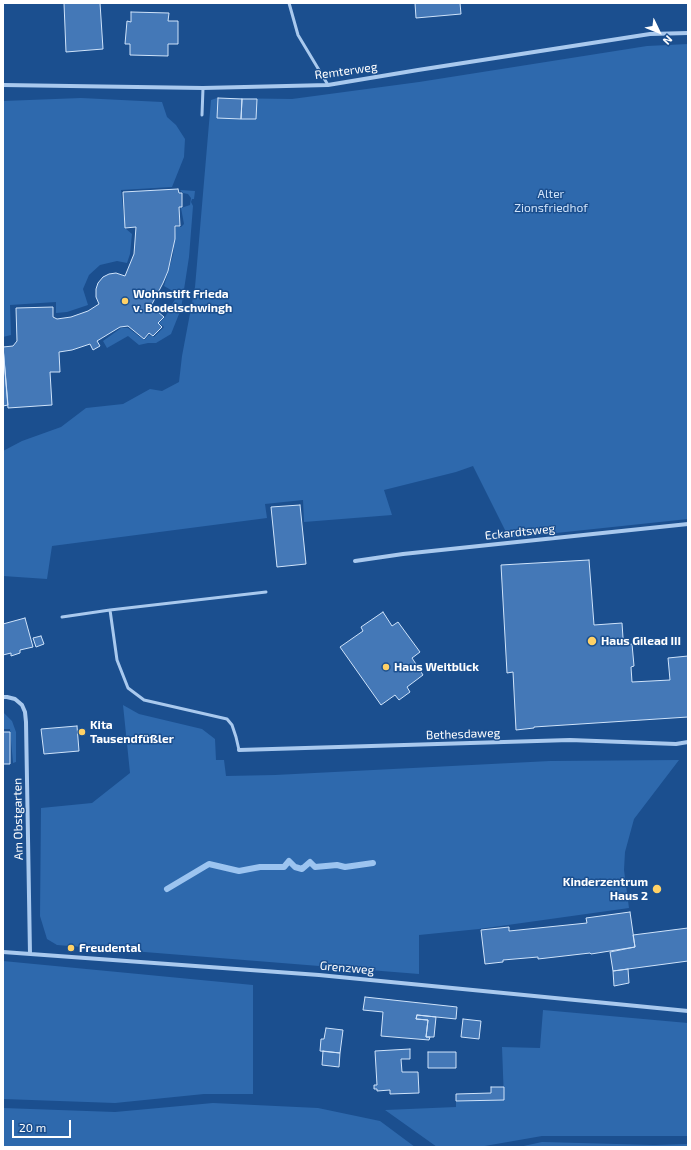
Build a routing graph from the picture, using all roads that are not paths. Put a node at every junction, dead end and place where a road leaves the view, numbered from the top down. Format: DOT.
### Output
graph roads {
  1 [pos="289,3"];
  2 [pos="688,33"];
  3 [pos="3,85"];
  4 [pos="328,85"];
  5 [pos="203,88"];
  6 [pos="202,115"];
  7 [pos="688,524"];
  8 [pos="355,562"];
  9 [pos="266,592"];
  10 [pos="110,610"];
  11 [pos="62,617"];
  12 [pos="3,697"];
  13 [pos="688,742"];
  14 [pos="239,750"];
  15 [pos="3,952"];
  16 [pos="30,954"];
  17 [pos="688,1011"];
  1 -- 4 [label="lane"];
  2 -- 4 [label="street, Remterweg"];
  3 -- 5 [label="street, Remterweg"];
  4 -- 5 [label="street, Remterweg"];
  5 -- 6 [label="lane"];
  7 -- 8 [label="street, Eckardtsweg"];
  9 -- 10 [label="lane"];
  10 -- 11 [label="lane"];
  10 -- 14 [label="lane"];
  12 -- 16 [label="street, Am Obstgarten"];
  13 -- 14 [label="street, Bethesdaweg"];
  15 -- 16 [label="street, Grenzweg"];
  16 -- 17 [label="street, Grenzweg"];
}
